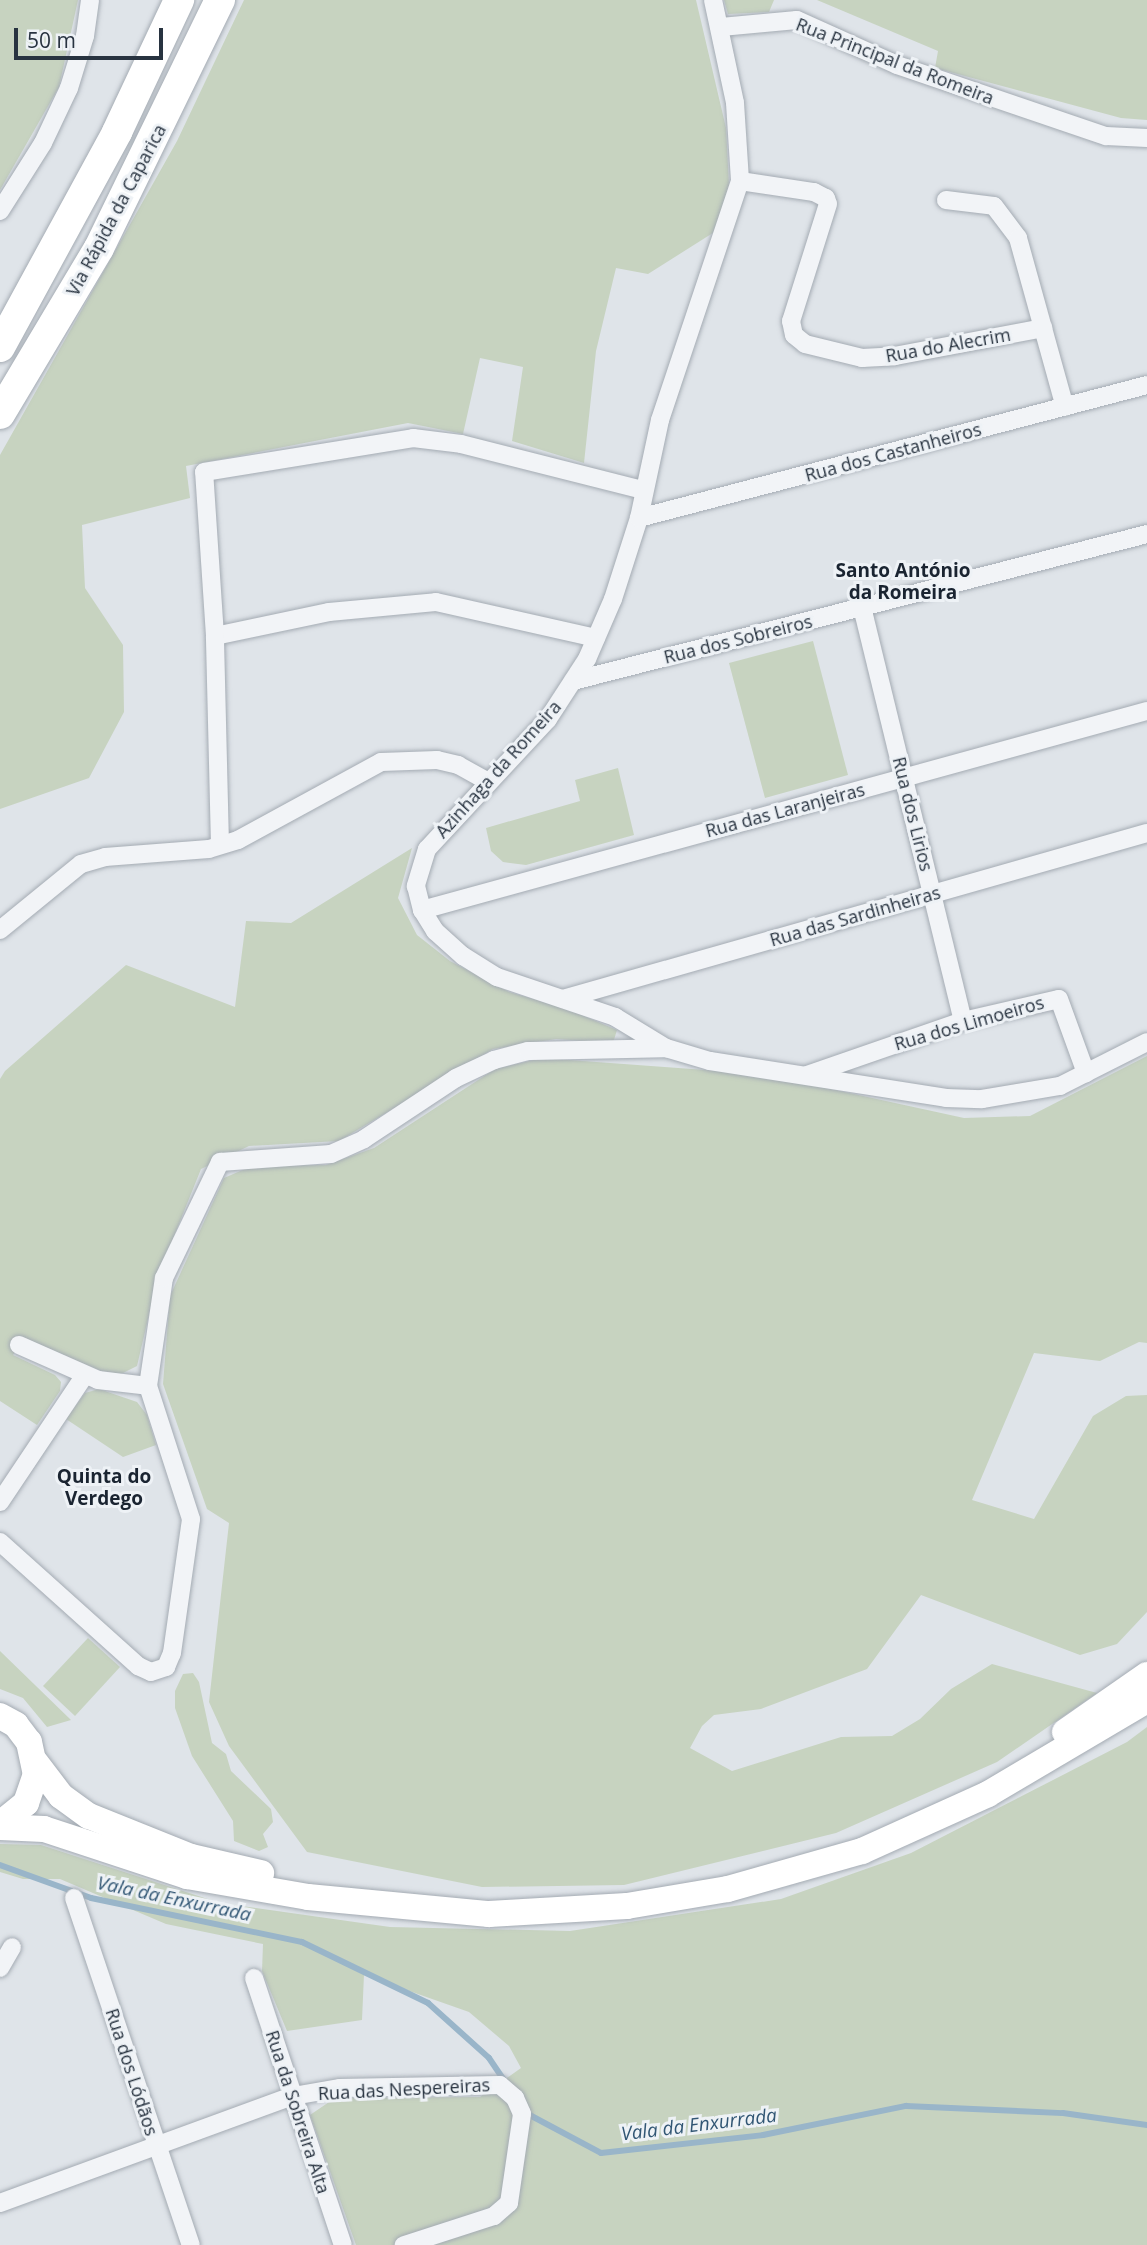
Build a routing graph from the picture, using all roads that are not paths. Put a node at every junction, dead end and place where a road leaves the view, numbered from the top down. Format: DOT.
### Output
graph roads {
  1 [pos="90,0"];
  2 [pos="178,0"];
  3 [pos="220,0"];
  4 [pos="713,0"];
  5 [pos="721,27"];
  6 [pos="1147,138"];
  7 [pos="740,181"];
  8 [pos="946,200"];
  9 [pos="0,211"];
  10 [pos="1043,328"];
  11 [pos="0,347"];
  12 [pos="1147,385"];
  13 [pos="1065,407"];
  14 [pos="0,414"];
  15 [pos="643,490"];
  16 [pos="639,518"];
  17 [pos="1147,534"];
  18 [pos="862,607"];
  19 [pos="215,636"];
  20 [pos="596,638"];
  21 [pos="573,681"];
  22 [pos="1147,711"];
  23 [pos="904,778"];
  24 [pos="487,782"];
  25 [pos="1147,833"];
  26 [pos="220,845"];
  27 [pos="932,894"];
  28 [pos="422,909"];
  29 [pos="0,930"];
  30 [pos="563,999"];
  31 [pos="963,1021"];
  32 [pos="1147,1042"];
  33 [pos="666,1048"];
  34 [pos="1086,1073"];
  35 [pos="805,1076"];
  36 [pos="19,1345"];
  37 [pos="85,1376"];
  38 [pos="148,1386"];
  39 [pos="0,1502"];
  40 [pos="0,1542"];
  41 [pos="1147,1675"];
  42 [pos="1147,1700"];
  43 [pos="0,1716"];
  44 [pos="36,1763"];
  45 [pos="0,1825"];
  46 [pos="74,1898"];
  47 [pos="12,1947"];
  48 [pos="0,1968"];
  49 [pos="254,1978"];
  50 [pos="293,2096"];
  51 [pos="157,2147"];
  52 [pos="0,2203"];
  53 [pos="191,2245"];
  54 [pos="343,2245"];
  55 [pos="404,2245"];
  1 -- 9 [label="street"];
  2 -- 11 [label="highway, Via Rápida da Caparica"];
  3 -- 14 [label="highway, Via Rápida da Caparica"];
  4 -- 5 [label="street, Azinhaga da Romeira"];
  5 -- 6 [label="street, Rua Principal da Romeira"];
  5 -- 7 [label="street, Azinhaga da Romeira"];
  7 -- 10 [label="street, Rua do Alecrim"];
  7 -- 15 [label="street, Azinhaga da Romeira"];
  8 -- 10 [label="street"];
  10 -- 13 [label="street"];
  12 -- 13 [label="street, Rua dos Castanheiros"];
  13 -- 16 [label="street, Rua dos Castanheiros"];
  15 -- 16 [label="street, Azinhaga da Romeira"];
  15 -- 19 [label="street"];
  16 -- 20 [label="street, Azinhaga da Romeira"];
  17 -- 18 [label="street, Rua dos Sobreiros"];
  18 -- 21 [label="street, Rua dos Sobreiros"];
  18 -- 23 [label="street, Rua dos Lirios"];
  19 -- 20 [label="street"];
  19 -- 26 [label="street"];
  20 -- 21 [label="street, Azinhaga da Romeira"];
  21 -- 24 [label="street, Azinhaga da Romeira"];
  22 -- 23 [label="street, Rua das Laranjeiras"];
  23 -- 27 [label="street, Rua dos Lirios"];
  23 -- 28 [label="street, Rua das Laranjeiras"];
  24 -- 26 [label="street"];
  24 -- 28 [label="street, Azinhaga da Romeira"];
  25 -- 27 [label="street, Rua das Sardinheiras"];
  26 -- 29 [label="street"];
  27 -- 30 [label="street, Rua das Sardinheiras"];
  27 -- 31 [label="street, Rua dos Lirios"];
  28 -- 30 [label="street"];
  30 -- 33 [label="street"];
  31 -- 34 [label="street, Rua dos Limoeiros"];
  31 -- 35 [label="street, Rua dos Limoeiros"];
  32 -- 34 [label="street"];
  33 -- 35 [label="street"];
  33 -- 38 [label="street"];
  34 -- 35 [label="street"];
  36 -- 37 [label="street"];
  37 -- 38 [label="street"];
  37 -- 39 [label="street"];
  38 -- 40 [label="street"];
  41 -- 44 [label="main road"];
  42 -- 45 [label="main road"];
  43 -- 44 [label="main road"];
  44 -- 45 [label="main road"];
  46 -- 51 [label="street, Rua dos Lódãos"];
  47 -- 48 [label="street"];
  49 -- 50 [label="street, Rua da Sobreira Alta"];
  50 -- 51 [label="street, Rua das Nespereiras"];
  50 -- 54 [label="street, Rua da Sobreira Alta"];
  50 -- 55 [label="street, Rua das Nespereiras"];
  51 -- 52 [label="street, Rua das Nespereiras"];
  51 -- 53 [label="street, Rua dos Lódãos"];
}
